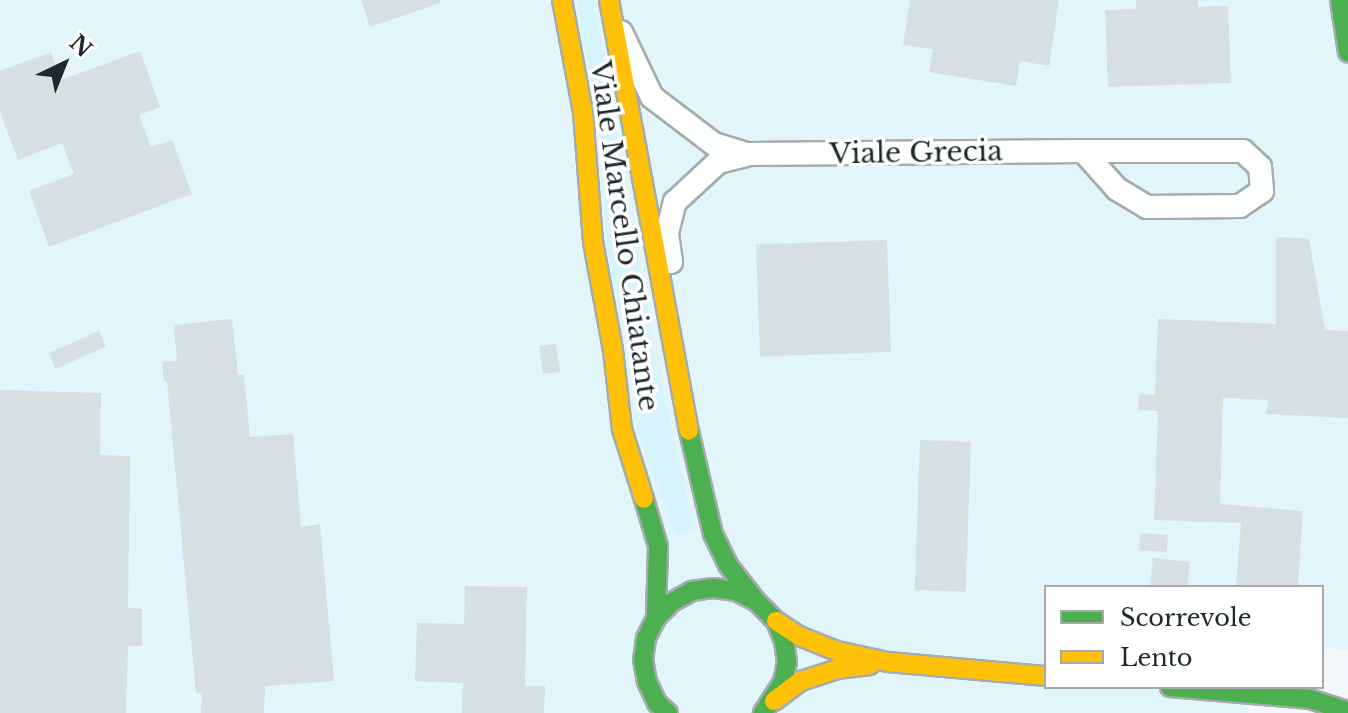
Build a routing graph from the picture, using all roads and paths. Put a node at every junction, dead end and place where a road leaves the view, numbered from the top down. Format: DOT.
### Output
graph roads {
  1 [pos="562,0"];
  2 [pos="1340,0"];
  3 [pos="611,9"];
  4 [pos="1348,52"];
  5 [pos="1083,151"];
  6 [pos="749,154"];
  7 [pos="675,363"];
  8 [pos="756,601"];
  9 [pos="656,618"];
  10 [pos="776,621"];
  11 [pos="888,662"];
  12 [pos="1044,676"];
  13 [pos="1193,689"];
  14 [pos="1348,693"];
  15 [pos="1310,699"];
  16 [pos="768,707"];
  17 [pos="1348,711"];
  18 [pos="668,713"];
  1 -- 9 [label="street, Viale Marcello Chiatante"];
  2 -- 4 [label="street"];
  3 -- 6 [label="street, Viale Grecia"];
  3 -- 7 [label="street, Viale Marcello Chiatante"];
  5 -- 5 [label="street, Viale Grecia"];
  5 -- 6 [label="street, Viale Grecia"];
  6 -- 7 [label="street, Viale Grecia"];
  7 -- 8 [label="street, Viale Marcello Chiatante"];
  8 -- 9 [label="street, Viale Marcello Chiatante"];
  8 -- 10 [label="street, Viale Marcello Chiatante"];
  9 -- 18 [label="street, Viale Marcello Chiatante"];
  10 -- 11 [label="street"];
  10 -- 16 [label="street, Viale Marcello Chiatante"];
  11 -- 12 [label="street"];
  11 -- 16 [label="street"];
  13 -- 15 [label="street"];
  14 -- 15 [label="street"];
  15 -- 17 [label="street"];
}
